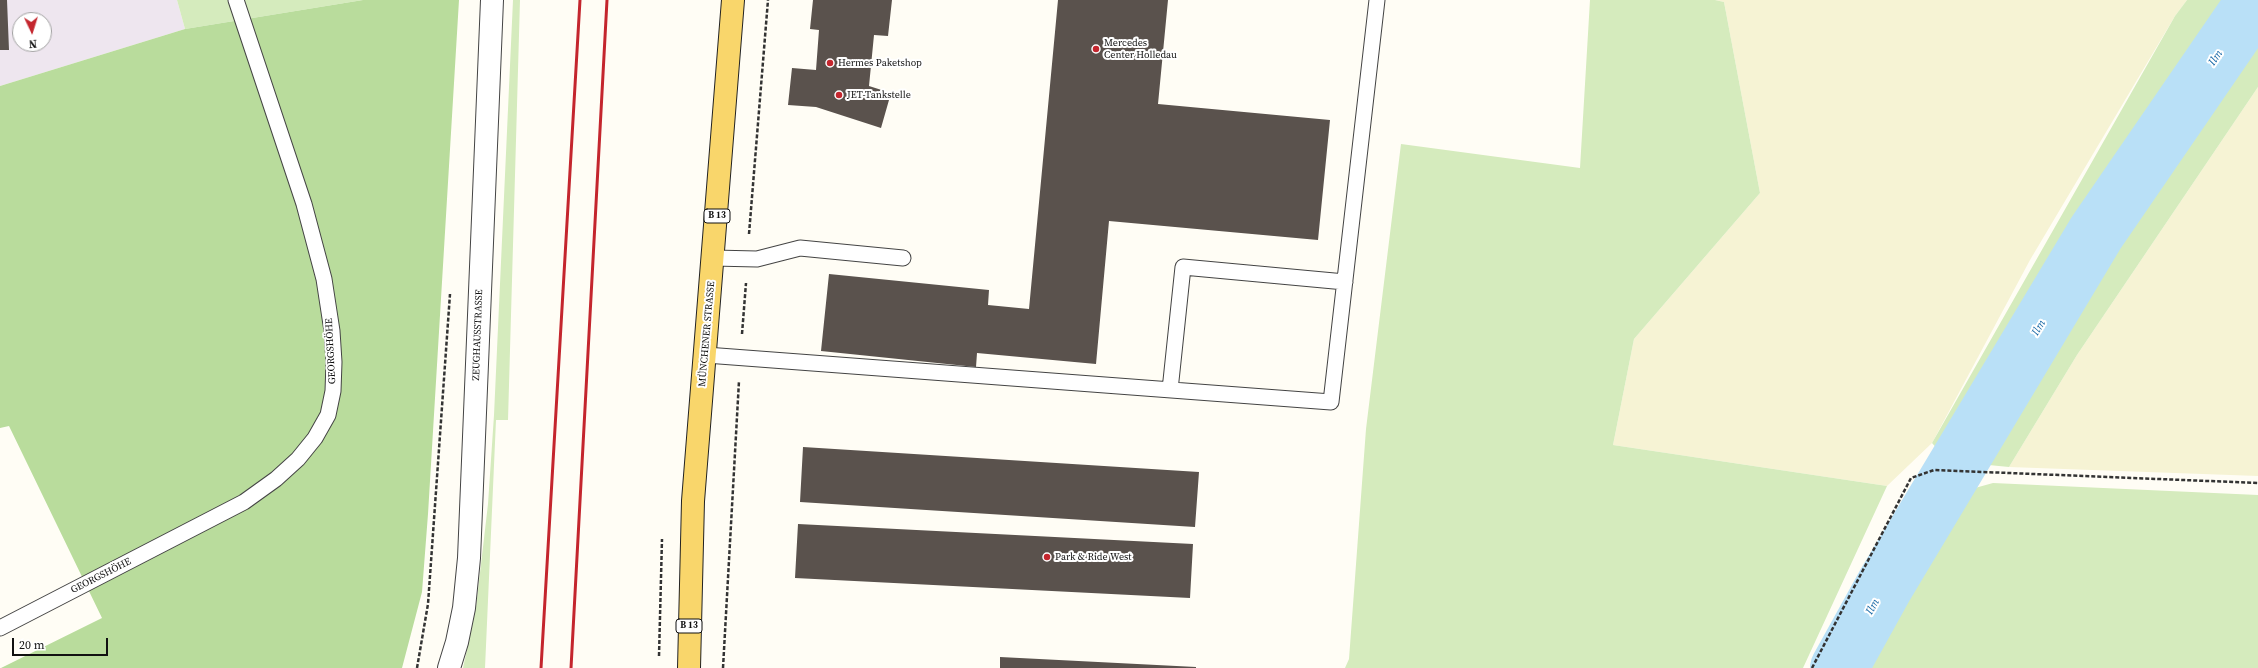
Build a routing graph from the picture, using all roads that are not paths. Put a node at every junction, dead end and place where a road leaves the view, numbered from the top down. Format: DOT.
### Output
graph roads {
  1 [pos="236,0"];
  2 [pos="492,0"];
  3 [pos="733,0"];
  4 [pos="1377,0"];
  5 [pos="714,258"];
  6 [pos="903,258"];
  7 [pos="1345,282"];
  8 [pos="706,355"];
  9 [pos="1170,390"];
  10 [pos="0,628"];
  11 [pos="449,668"];
  12 [pos="689,668"];
  1 -- 10 [label="lane, GEORGSHÖHE"];
  2 -- 11 [label="street, ZEUGHAUSSTRASSE"];
  3 -- 5 [label="main road, MÜNCHENER STRASSE / B 13"];
  4 -- 7 [label="lane"];
  5 -- 6 [label="lane"];
  5 -- 8 [label="main road, MÜNCHENER STRASSE / B 13"];
  7 -- 9 [label="lane"];
  7 -- 9 [label="lane"];
  8 -- 9 [label="lane"];
  8 -- 12 [label="main road, MÜNCHENER STRASSE / B 13"];
}
